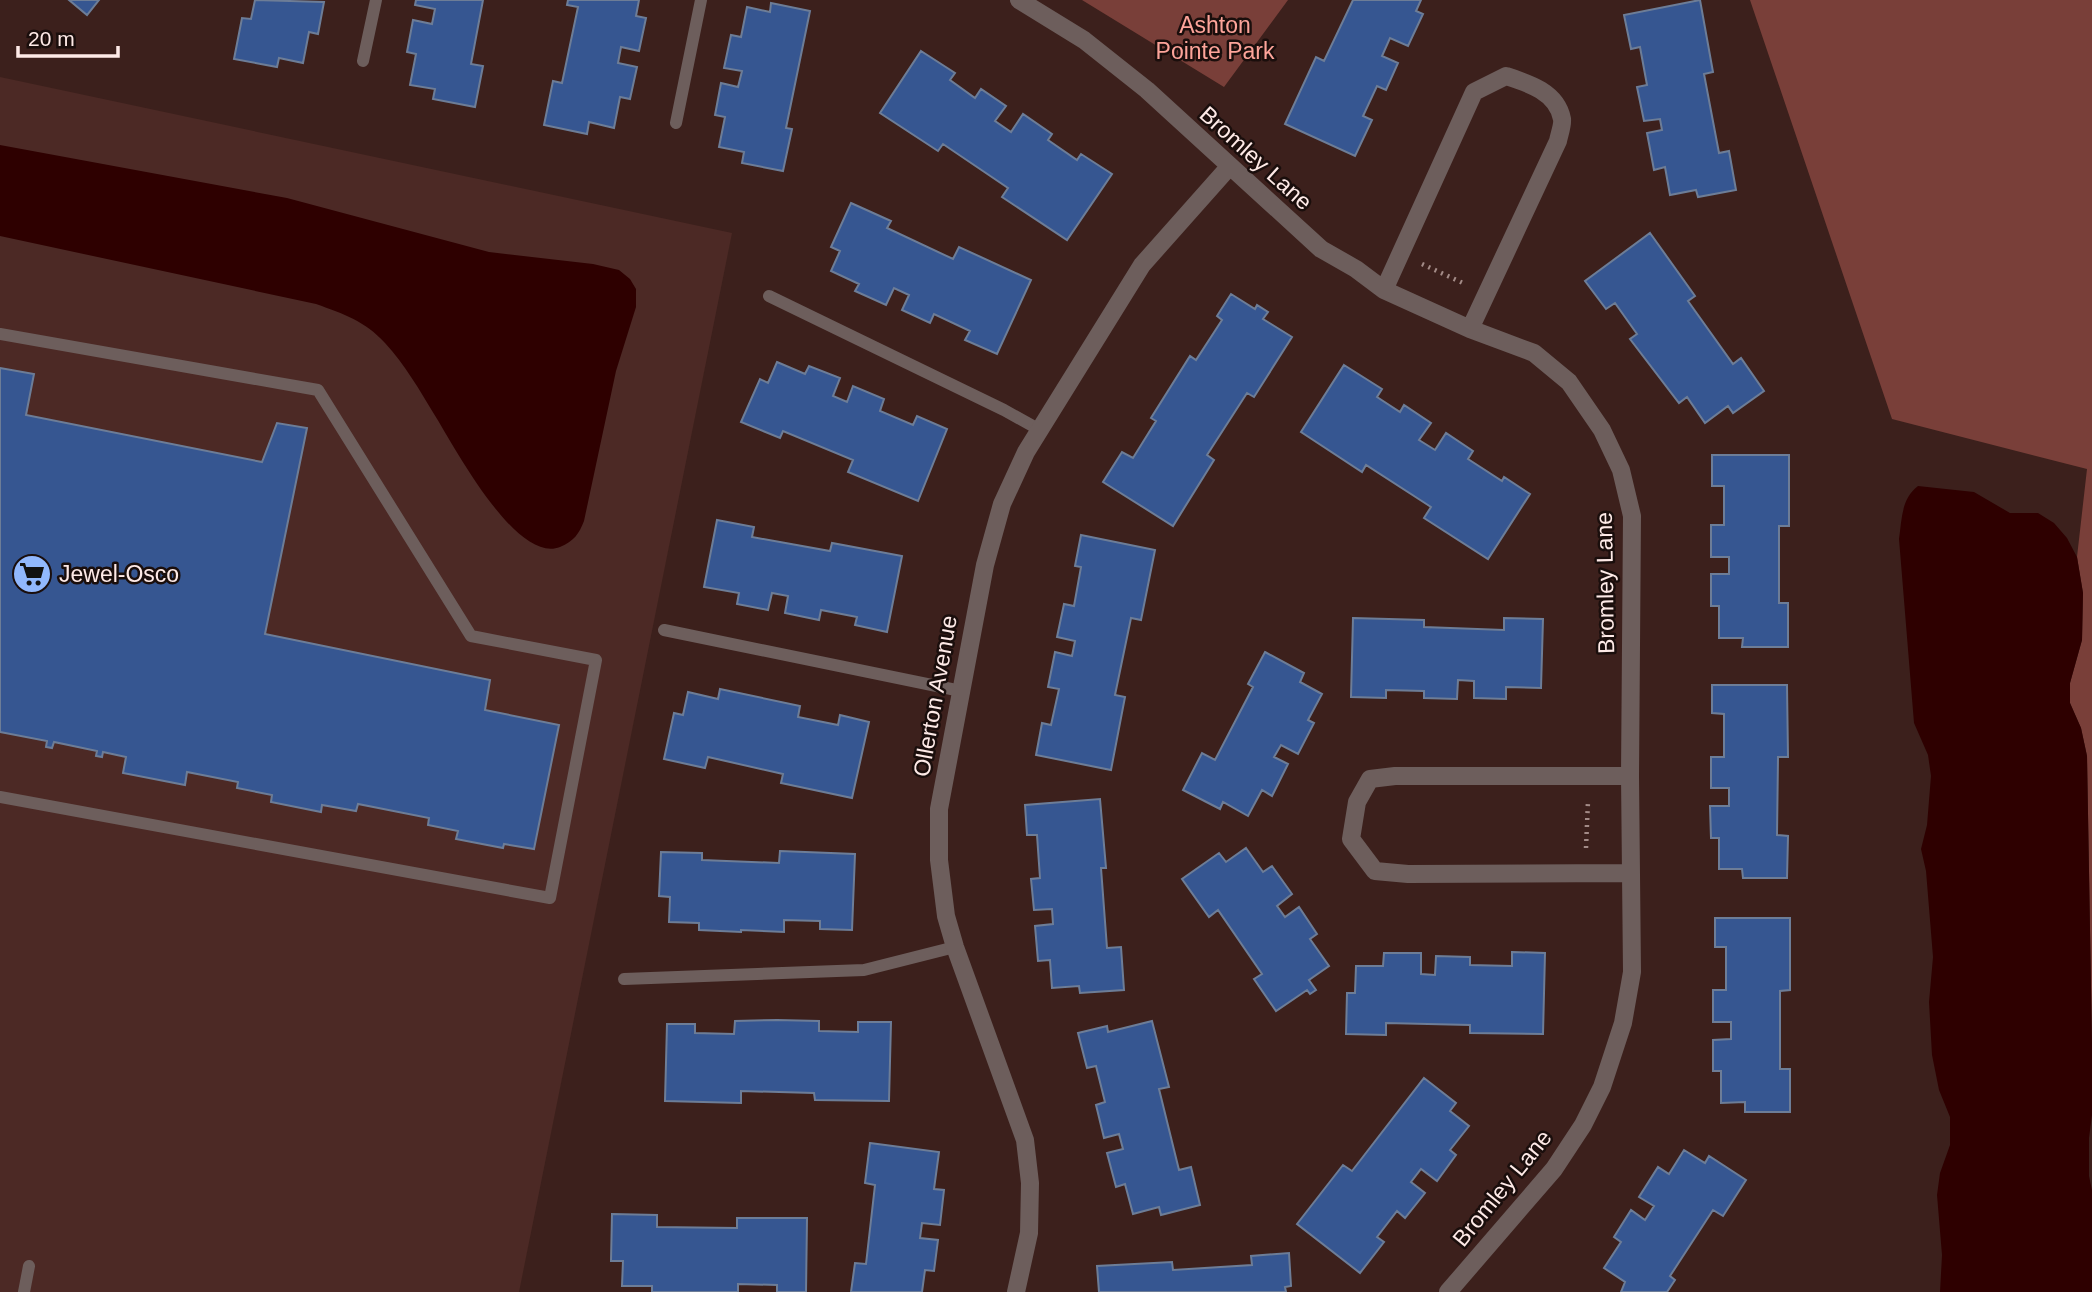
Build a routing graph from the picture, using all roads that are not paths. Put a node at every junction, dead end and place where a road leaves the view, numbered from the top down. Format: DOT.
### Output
graph roads {
  1 [pos="376,0"];
  2 [pos="701,0"];
  3 [pos="1019,0"];
  4 [pos="363,61"];
  5 [pos="676,123"];
  6 [pos="1229,167"];
  7 [pos="1384,290"];
  8 [pos="769,296"];
  9 [pos="1470,329"];
  10 [pos="0,334"];
  11 [pos="1040,430"];
  12 [pos="664,630"];
  13 [pos="961,691"];
  14 [pos="1630,776"];
  15 [pos="0,797"];
  16 [pos="1630,873"];
  17 [pos="955,947"];
  18 [pos="624,979"];
  19 [pos="29,1266"];
  20 [pos="24,1292"];
  21 [pos="1016,1292"];
  22 [pos="1448,1292"];
  1 -- 4 [label="lane"];
  2 -- 5 [label="lane"];
  3 -- 6 [label="street, Bromley Lane"];
  6 -- 7 [label="street, Bromley Lane"];
  6 -- 11 [label="street, Ollerton Avenue"];
  7 -- 9 [label="street, Bromley Lane"];
  7 -- 9 [label="street"];
  8 -- 11 [label="lane"];
  9 -- 14 [label="street, Bromley Lane"];
  10 -- 15 [label="lane"];
  11 -- 13 [label="street, Ollerton Avenue"];
  12 -- 13 [label="lane"];
  13 -- 17 [label="street, Ollerton Avenue"];
  14 -- 16 [label="street, Bromley Lane"];
  14 -- 16 [label="street"];
  16 -- 22 [label="street, Bromley Lane"];
  17 -- 18 [label="lane"];
  17 -- 21 [label="street, Ollerton Avenue"];
  19 -- 20 [label="lane"];
}
